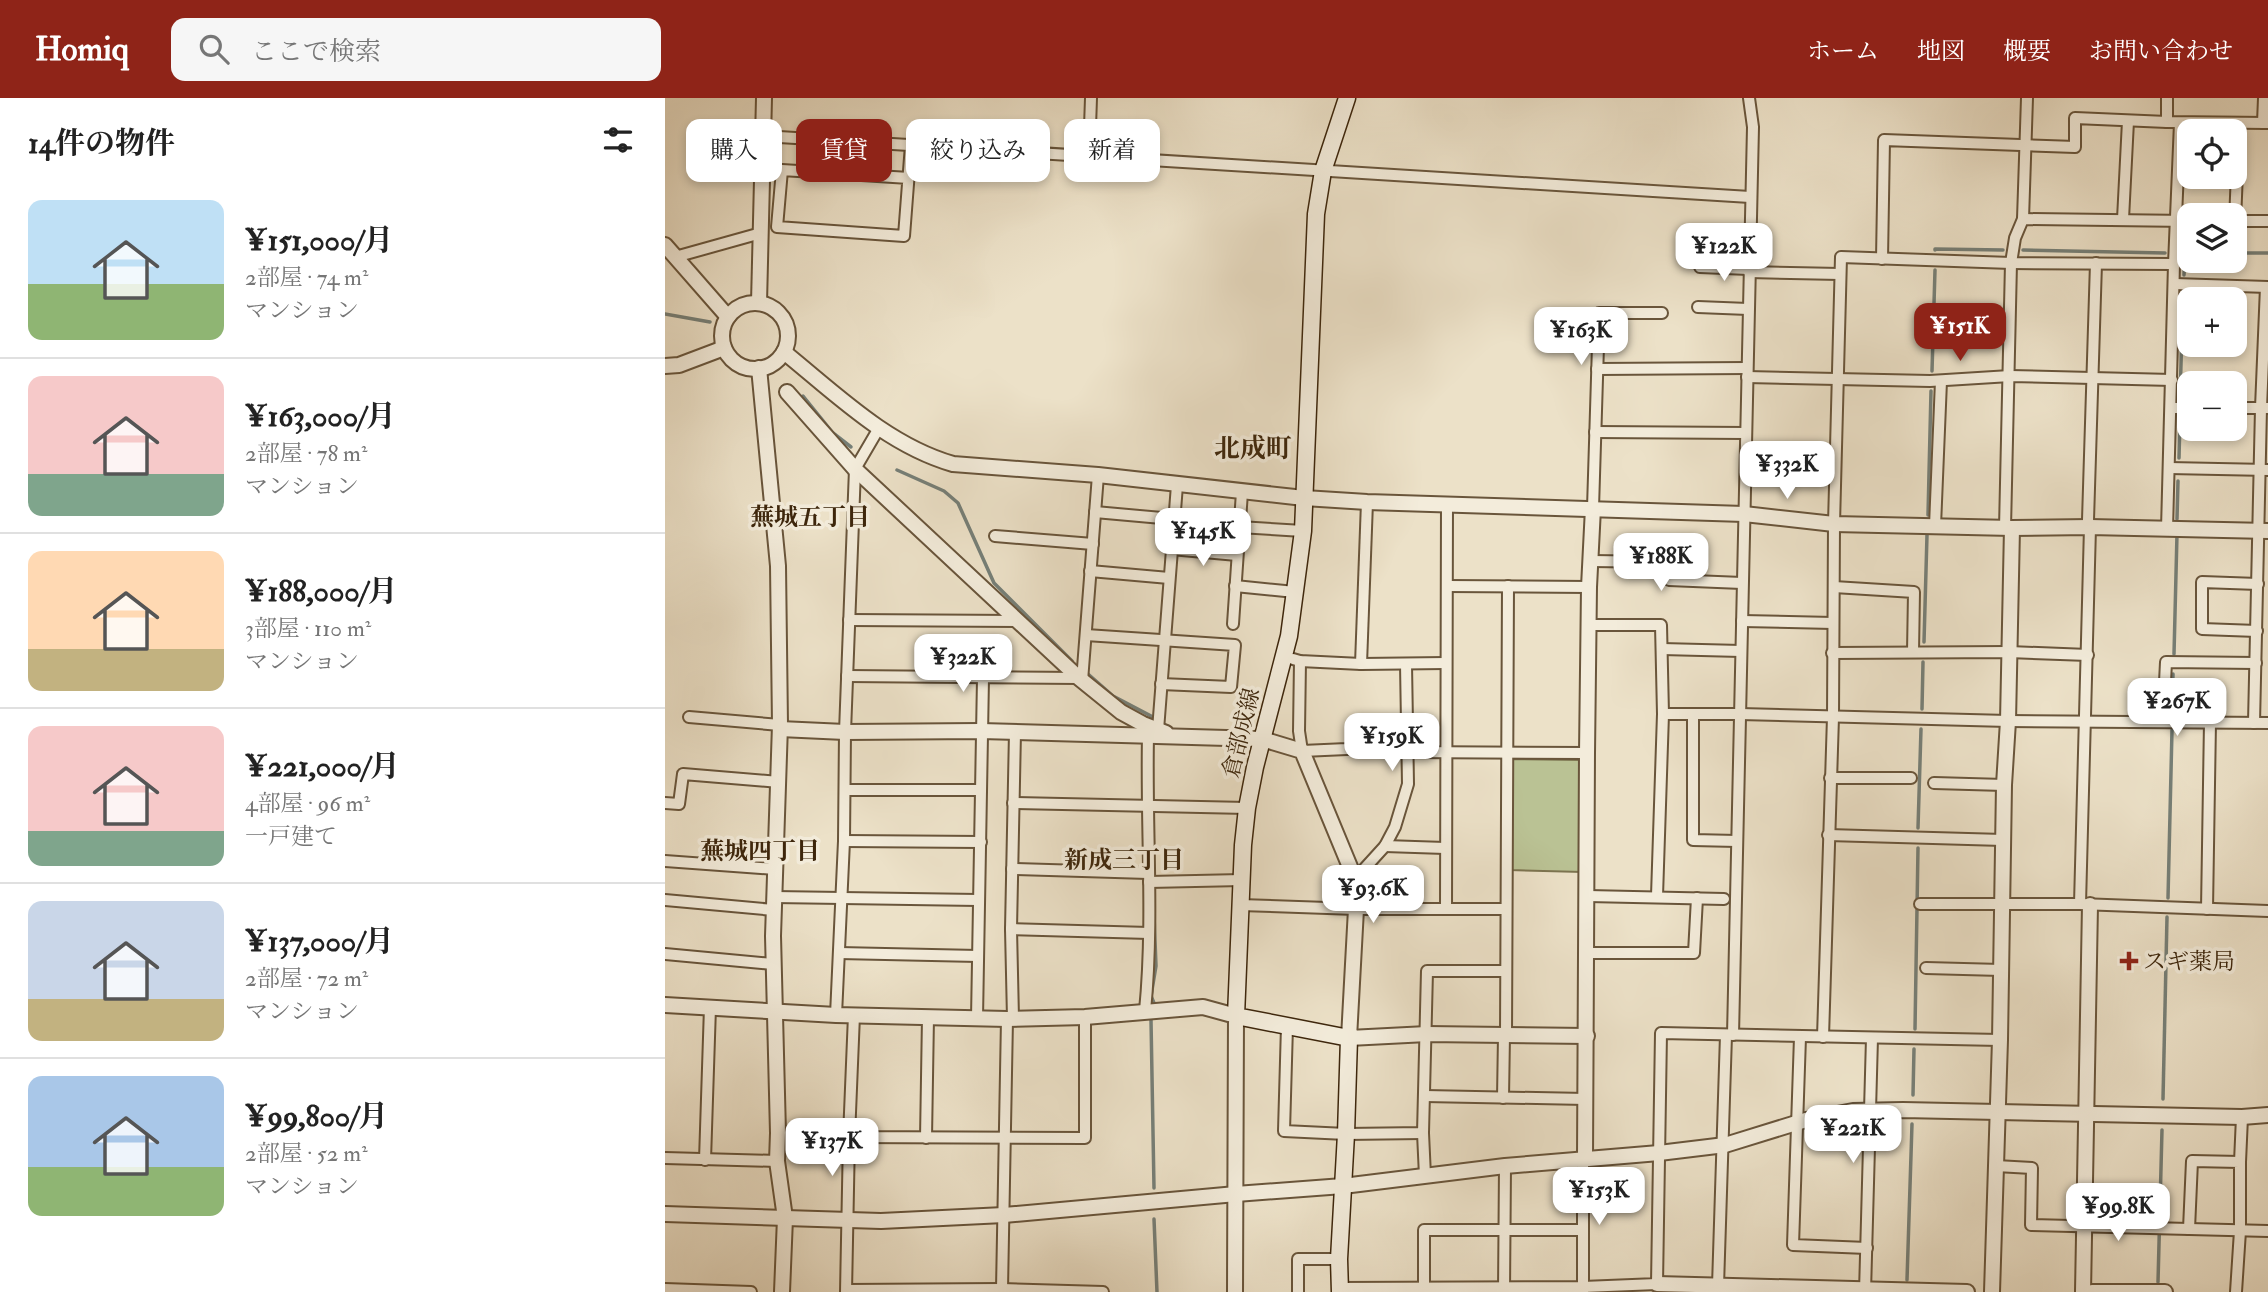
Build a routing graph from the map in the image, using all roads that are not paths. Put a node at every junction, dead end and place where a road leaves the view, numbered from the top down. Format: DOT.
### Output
graph roads {
  1 [pos="764,98"];
  2 [pos="1091,98"];
  3 [pos="1347,98"];
  4 [pos="1748,98"];
  5 [pos="2027,98"];
  6 [pos="2167,98"];
  7 [pos="2264,98"];
  8 [pos="763,119"];
  9 [pos="1090,119"];
  10 [pos="2128,121"];
  11 [pos="2167,122"];
  12 [pos="2177,123"];
  13 [pos="2247,123"];
  14 [pos="2266,123"];
  15 [pos="782,136"];
  16 [pos="906,145"];
  17 [pos="2026,145"];
  18 [pos="1160,161"];
  19 [pos="1323,171"];
  20 [pos="908,178"];
  21 [pos="762,182"];
  22 [pos="2178,189"];
  23 [pos="1750,197"];
  24 [pos="2023,219"];
  25 [pos="2123,219"];
  26 [pos="2176,221"];
  27 [pos="2247,221"];
  28 [pos="2268,222"];
  29 [pos="761,233"];
  30 [pos="665,245"];
  31 [pos="675,257"];
  32 [pos="1882,258"];
  33 [pos="2011,262"];
  34 [pos="2097,263"];
  35 [pos="2174,264"];
  36 [pos="1700,267"];
  37 [pos="1749,270"];
  38 [pos="1840,274"];
  39 [pos="2175,284"];
  40 [pos="2267,287"];
  41 [pos="759,303"];
  42 [pos="1697,307"];
  43 [pos="1748,309"];
  44 [pos="1662,313"];
  45 [pos="728,317"];
  46 [pos="2266,346"];
  47 [pos="725,348"];
  48 [pos="783,352"];
  49 [pos="665,366"];
  50 [pos="759,368"];
  51 [pos="1597,369"];
  52 [pos="1747,372"];
  53 [pos="2010,376"];
  54 [pos="2092,377"];
  55 [pos="1836,380"];
  56 [pos="1941,380"];
  57 [pos="2172,380"];
  58 [pos="787,392"];
  59 [pos="2171,408"];
  60 [pos="2177,408"];
  61 [pos="2264,408"];
  62 [pos="879,428"];
  63 [pos="1595,432"];
  64 [pos="1746,433"];
  65 [pos="2169,468"];
  66 [pos="855,469"];
  67 [pos="2264,470"];
  68 [pos="1098,475"];
  69 [pos="1177,485"];
  70 [pos="1242,492"];
  71 [pos="1304,498"];
  72 [pos="1367,502"];
  73 [pos="1447,503"];
  74 [pos="1593,508"];
  75 [pos="1095,512"];
  76 [pos="1745,514"];
  77 [pos="1173,519"];
  78 [pos="1834,524"];
  79 [pos="1935,526"];
  80 [pos="1239,527"];
  81 [pos="2090,527"];
  82 [pos="2008,528"];
  83 [pos="2167,528"];
  84 [pos="1304,531"];
  85 [pos="2264,531"];
  86 [pos="995,537"];
  87 [pos="1093,544"];
  88 [pos="1171,550"];
  89 [pos="1237,555"];
  90 [pos="1591,561"];
  91 [pos="1090,571"];
  92 [pos="1169,578"];
  93 [pos="1742,583"];
  94 [pos="2258,584"];
  95 [pos="1235,586"];
  96 [pos="1447,586"];
  97 [pos="1508,586"];
  98 [pos="1589,587"];
  99 [pos="1834,587"];
  100 [pos="1295,592"];
  101 [pos="2263,596"];
  102 [pos="849,620"];
  103 [pos="1018,621"];
  104 [pos="1742,621"];
  105 [pos="1833,623"];
  106 [pos="1233,624"];
  107 [pos="1590,625"];
  108 [pos="2257,631"];
  109 [pos="1086,635"];
  110 [pos="1164,642"];
  111 [pos="1662,649"];
  112 [pos="1741,651"];
  113 [pos="1913,652"];
  114 [pos="2009,652"];
  115 [pos="1832,653"];
  116 [pos="1284,655"];
  117 [pos="2088,655"];
  118 [pos="2260,657"];
  119 [pos="1300,661"];
  120 [pos="1446,663"];
  121 [pos="1361,664"];
  122 [pos="1406,664"];
  123 [pos="847,676"];
  124 [pos="983,678"];
  125 [pos="1081,679"];
  126 [pos="1161,684"];
  127 [pos="1663,714"];
  128 [pos="1693,714"];
  129 [pos="1740,714"];
  130 [pos="689,717"];
  131 [pos="1833,717"];
  132 [pos="2086,720"];
  133 [pos="2008,721"];
  134 [pos="2163,722"];
  135 [pos="2210,722"];
  136 [pos="2254,723"];
  137 [pos="2268,723"];
  138 [pos="780,727"];
  139 [pos="981,731"];
  140 [pos="1407,731"];
  141 [pos="845,732"];
  142 [pos="1014,732"];
  143 [pos="1153,733"];
  144 [pos="1262,739"];
  145 [pos="1301,751"];
  146 [pos="1407,752"];
  147 [pos="1446,752"];
  148 [pos="1506,752"];
  149 [pos="1587,753"];
  150 [pos="1830,778"];
  151 [pos="1911,778"];
  152 [pos="779,782"];
  153 [pos="1934,783"];
  154 [pos="2004,785"];
  155 [pos="845,790"];
  156 [pos="981,790"];
  157 [pos="665,803"];
  158 [pos="1013,803"];
  159 [pos="1146,807"];
  160 [pos="1247,808"];
  161 [pos="1828,835"];
  162 [pos="844,841"];
  163 [pos="1737,841"];
  164 [pos="2003,841"];
  165 [pos="981,842"];
  166 [pos="1385,846"];
  167 [pos="1445,848"];
  168 [pos="665,861"];
  169 [pos="775,869"];
  170 [pos="1012,869"];
  171 [pos="1149,877"];
  172 [pos="1355,879"];
  173 [pos="1242,880"];
  174 [pos="1588,895"];
  175 [pos="1657,896"];
  176 [pos="842,898"];
  177 [pos="1697,898"];
  178 [pos="1724,899"];
  179 [pos="665,900"];
  180 [pos="978,900"];
  181 [pos="774,904"];
  182 [pos="1920,904"];
  183 [pos="1240,905"];
  184 [pos="2002,905"];
  185 [pos="2085,905"];
  186 [pos="1356,909"];
  187 [pos="1446,909"];
  188 [pos="1506,909"];
  189 [pos="2207,909"];
  190 [pos="2268,911"];
  191 [pos="1011,929"];
  192 [pos="1149,933"];
  193 [pos="839,953"];
  194 [pos="1587,953"];
  195 [pos="665,954"];
  196 [pos="978,956"];
  197 [pos="773,964"];
  198 [pos="1926,968"];
  199 [pos="2001,970"];
  200 [pos="1505,971"];
  201 [pos="665,1004"];
  202 [pos="711,1007"];
  203 [pos="774,1010"];
  204 [pos="1145,1011"];
  205 [pos="836,1015"];
  206 [pos="854,1015"];
  207 [pos="1236,1016"];
  208 [pos="928,1017"];
  209 [pos="1085,1017"];
  210 [pos="977,1018"];
  211 [pos="1010,1018"];
  212 [pos="1287,1026"];
  213 [pos="1427,1034"];
  214 [pos="1505,1035"];
  215 [pos="1587,1035"];
  216 [pos="1730,1035"];
  217 [pos="1800,1037"];
  218 [pos="1823,1037"];
  219 [pos="1349,1038"];
  220 [pos="1872,1038"];
  221 [pos="2000,1040"];
  222 [pos="1425,1096"];
  223 [pos="1503,1098"];
  224 [pos="1586,1099"];
  225 [pos="1870,1111"];
  226 [pos="1997,1113"];
  227 [pos="2087,1115"];
  228 [pos="2268,1115"];
  229 [pos="2242,1117"];
  230 [pos="1797,1123"];
  231 [pos="1423,1133"];
  232 [pos="1346,1134"];
  233 [pos="849,1137"];
  234 [pos="926,1138"];
  235 [pos="1005,1139"];
  236 [pos="1723,1145"];
  237 [pos="1659,1153"];
  238 [pos="665,1158"];
  239 [pos="705,1160"];
  240 [pos="777,1161"];
  241 [pos="1584,1161"];
  242 [pos="2240,1162"];
  243 [pos="1505,1166"];
  244 [pos="1996,1166"];
  245 [pos="1425,1176"];
  246 [pos="1343,1186"];
  247 [pos="1236,1194"];
  248 [pos="665,1214"];
  249 [pos="1004,1215"];
  250 [pos="785,1218"];
  251 [pos="846,1220"];
  252 [pos="2085,1227"];
  253 [pos="2189,1229"];
  254 [pos="1504,1230"];
  255 [pos="1583,1230"];
  256 [pos="2240,1231"];
  257 [pos="2268,1231"];
  258 [pos="1867,1248"];
  259 [pos="1339,1259"];
  260 [pos="1657,1284"];
  261 [pos="1725,1288"];
  262 [pos="665,1289"];
  263 [pos="1002,1289"];
  264 [pos="1583,1289"];
  265 [pos="909,1290"];
  266 [pos="972,1290"];
  267 [pos="1339,1290"];
  268 [pos="1424,1290"];
  269 [pos="1504,1290"];
  270 [pos="716,1291"];
  271 [pos="846,1291"];
  272 [pos="1030,1291"];
  273 [pos="1865,1291"];
  274 [pos="751,1292"];
  275 [pos="782,1292"];
  276 [pos="1089,1292"];
  277 [pos="1103,1292"];
  278 [pos="1235,1292"];
  279 [pos="1297,1292"];
  280 [pos="1967,1292"];
  281 [pos="1992,1292"];
  282 [pos="2083,1292"];
  283 [pos="2092,1292"];
  284 [pos="2156,1292"];
  285 [pos="2165,1292"];
  286 [pos="2236,1292"];
  1 -- 8 [label="street"];
  2 -- 9 [label="street"];
  3 -- 19 [label="main road, 倉部成線"];
  4 -- 23 [label="street"];
  5 -- 17 [label="street"];
  6 -- 11 [label="street"];
  7 -- 14 [label="street"];
  10 -- 11 [label="street"];
  10 -- 17 [label="street"];
  10 -- 25 [label="street"];
  11 -- 12 [label="street"];
  13 -- 14 [label="street"];
  15 -- 16 [label="street"];
  17 -- 24 [label="street"];
  17 -- 32 [label="street"];
  18 -- 19 [label="street"];
  19 -- 23 [label="street"];
  19 -- 71 [label="main road, 倉部成線"];
  20 -- 20 [label="street"];
  21 -- 29 [label="street"];
  22 -- 26 [label="street"];
  23 -- 37 [label="street"];
  24 -- 25 [label="street"];
  24 -- 33 [label="street"];
  25 -- 26 [label="street"];
  26 -- 35 [label="street"];
  27 -- 28 [label="street"];
  29 -- 31 [label="street"];
  29 -- 41 [label="street"];
  30 -- 31 [label="street"];
  31 -- 45 [label="street"];
  32 -- 33 [label="street"];
  32 -- 38 [label="street"];
  33 -- 34 [label="street"];
  33 -- 53 [label="street"];
  34 -- 35 [label="street"];
  34 -- 54 [label="street"];
  35 -- 39 [label="street"];
  36 -- 37 [label="street"];
  37 -- 38 [label="street"];
  37 -- 43 [label="street"];
  38 -- 55 [label="street"];
  39 -- 40 [label="street"];
  39 -- 57 [label="street"];
  40 -- 46 [label="street"];
  41 -- 45 [label="street"];
  41 -- 48 [label="street"];
  42 -- 43 [label="street"];
  43 -- 52 [label="street"];
  44 -- 51 [label="street"];
  45 -- 47 [label="street"];
  46 -- 61 [label="street"];
  47 -- 49 [label="street"];
  47 -- 50 [label="street"];
  48 -- 50 [label="street"];
  48 -- 62 [label="street"];
  50 -- 138 [label="street"];
  51 -- 52 [label="street"];
  51 -- 63 [label="street"];
  52 -- 55 [label="street"];
  52 -- 64 [label="street"];
  53 -- 54 [label="street"];
  53 -- 56 [label="street"];
  53 -- 82 [label="street"];
  54 -- 57 [label="street"];
  54 -- 81 [label="street"];
  55 -- 56 [label="street"];
  55 -- 78 [label="street"];
  56 -- 79 [label="street"];
  57 -- 59 [label="street"];
  58 -- 66 [label="street"];
  59 -- 60 [label="street"];
  59 -- 65 [label="street"];
  61 -- 67 [label="street"];
  62 -- 66 [label="street"];
  62 -- 68 [label="street"];
  63 -- 64 [label="street"];
  63 -- 74 [label="street"];
  64 -- 76 [label="street"];
  65 -- 67 [label="street"];
  65 -- 83 [label="street"];
  66 -- 102 [label="street"];
  66 -- 103 [label="street"];
  67 -- 85 [label="street"];
  68 -- 69 [label="street"];
  68 -- 75 [label="street"];
  69 -- 70 [label="street"];
  69 -- 77 [label="street"];
  70 -- 71 [label="street"];
  70 -- 80 [label="street"];
  71 -- 72 [label="street"];
  71 -- 84 [label="main road, 倉部成線"];
  72 -- 73 [label="street"];
  72 -- 121 [label="street"];
  73 -- 74 [label="street"];
  73 -- 96 [label="street"];
  74 -- 76 [label="street"];
  74 -- 90 [label="street"];
  75 -- 77 [label="street"];
  75 -- 87 [label="street"];
  76 -- 78 [label="street"];
  76 -- 93 [label="street"];
  77 -- 88 [label="street"];
  78 -- 79 [label="street"];
  78 -- 99 [label="street"];
  79 -- 82 [label="street"];
  80 -- 84 [label="street"];
  80 -- 89 [label="street"];
  81 -- 82 [label="street"];
  81 -- 83 [label="street"];
  81 -- 117 [label="street"];
  82 -- 114 [label="street"];
  83 -- 85 [label="street"];
  84 -- 100 [label="main road, 倉部成線"];
  85 -- 94 [label="street"];
  86 -- 87 [label="street"];
  87 -- 91 [label="street"];
  88 -- 89 [label="street"];
  88 -- 92 [label="street"];
  89 -- 95 [label="street"];
  90 -- 93 [label="street"];
  90 -- 98 [label="street"];
  91 -- 92 [label="street"];
  91 -- 109 [label="street"];
  92 -- 110 [label="street"];
  93 -- 104 [label="street"];
  94 -- 101 [label="street"];
  94 -- 108 [label="street"];
  95 -- 100 [label="street"];
  95 -- 106 [label="street"];
  96 -- 97 [label="street"];
  96 -- 120 [label="street"];
  97 -- 98 [label="street"];
  97 -- 148 [label="street"];
  98 -- 107 [label="street"];
  99 -- 105 [label="street"];
  99 -- 113 [label="street"];
  100 -- 116 [label="main road, 倉部成線"];
  101 -- 108 [label="street"];
  102 -- 103 [label="street"];
  102 -- 123 [label="street"];
  103 -- 125 [label="street"];
  104 -- 105 [label="street"];
  104 -- 112 [label="street"];
  105 -- 115 [label="street"];
  107 -- 111 [label="street"];
  107 -- 149 [label="street"];
  108 -- 118 [label="street"];
  109 -- 110 [label="street"];
  109 -- 125 [label="street"];
  110 -- 126 [label="street"];
  110 -- 126 [label="street"];
  111 -- 112 [label="street"];
  111 -- 127 [label="street"];
  112 -- 129 [label="street"];
  113 -- 114 [label="street"];
  113 -- 115 [label="street"];
  114 -- 117 [label="street"];
  114 -- 133 [label="street"];
  115 -- 131 [label="street"];
  116 -- 119 [label="street"];
  116 -- 144 [label="main road, 倉部成線"];
  117 -- 132 [label="street"];
  118 -- 134 [label="street"];
  118 -- 136 [label="street"];
  119 -- 121 [label="street"];
  119 -- 145 [label="street"];
  120 -- 122 [label="street"];
  120 -- 147 [label="street"];
  121 -- 122 [label="street"];
  122 -- 140 [label="street"];
  123 -- 124 [label="street"];
  123 -- 141 [label="street"];
  124 -- 125 [label="street"];
  124 -- 139 [label="street"];
  125 -- 143 [label="street"];
  126 -- 143 [label="street"];
  127 -- 128 [label="street"];
  127 -- 175 [label="street"];
  128 -- 129 [label="street"];
  128 -- 163 [label="street"];
  129 -- 131 [label="street"];
  129 -- 163 [label="street"];
  130 -- 138 [label="street"];
  131 -- 133 [label="street"];
  131 -- 150 [label="street"];
  132 -- 133 [label="street"];
  132 -- 134 [label="street"];
  132 -- 185 [label="street"];
  133 -- 154 [label="street"];
  134 -- 135 [label="street"];
  135 -- 136 [label="street"];
  135 -- 189 [label="street"];
  136 -- 137 [label="street"];
  138 -- 141 [label="street"];
  138 -- 152 [label="street"];
  139 -- 141 [label="street"];
  139 -- 142 [label="street"];
  139 -- 156 [label="street"];
  140 -- 145 [label="street"];
  140 -- 146 [label="street"];
  141 -- 155 [label="street"];
  142 -- 143 [label="street"];
  142 -- 158 [label="street"];
  143 -- 144 [label="street"];
  143 -- 159 [label="street"];
  144 -- 145 [label="street"];
  144 -- 160 [label="main road, 倉部成線"];
  145 -- 172 [label="street"];
  146 -- 147 [label="street"];
  146 -- 166 [label="street"];
  147 -- 148 [label="street"];
  147 -- 167 [label="street"];
  148 -- 149 [label="street"];
  148 -- 188 [label="street"];
  149 -- 174 [label="street"];
  150 -- 151 [label="street"];
  150 -- 161 [label="street"];
  152 -- 157 [label="street"];
  152 -- 169 [label="street"];
  153 -- 154 [label="street"];
  154 -- 164 [label="street"];
  155 -- 156 [label="street"];
  155 -- 162 [label="street"];
  156 -- 165 [label="street"];
  158 -- 159 [label="street"];
  158 -- 170 [label="street"];
  159 -- 160 [label="street"];
  159 -- 171 [label="street"];
  160 -- 173 [label="main road, 倉部成線"];
  161 -- 164 [label="street"];
  161 -- 218 [label="street"];
  162 -- 165 [label="street"];
  162 -- 176 [label="street"];
  163 -- 216 [label="street"];
  164 -- 184 [label="street"];
  165 -- 180 [label="street"];
  166 -- 167 [label="street"];
  166 -- 172 [label="street"];
  167 -- 187 [label="street"];
  168 -- 169 [label="street"];
  169 -- 181 [label="street"];
  170 -- 171 [label="street"];
  170 -- 191 [label="street"];
  171 -- 173 [label="street"];
  171 -- 192 [label="street"];
  172 -- 186 [label="street"];
  173 -- 183 [label="main road, 倉部成線"];
  174 -- 175 [label="street"];
  174 -- 194 [label="street"];
  175 -- 177 [label="street"];
  176 -- 180 [label="street"];
  176 -- 181 [label="street"];
  176 -- 193 [label="street"];
  177 -- 178 [label="street"];
  177 -- 194 [label="street"];
  179 -- 181 [label="street"];
  180 -- 196 [label="street"];
  181 -- 197 [label="street"];
  182 -- 184 [label="street"];
  183 -- 186 [label="street"];
  183 -- 207 [label="main road, 倉部成線"];
  184 -- 185 [label="street"];
  184 -- 199 [label="street"];
  185 -- 189 [label="street"];
  185 -- 227 [label="street"];
  186 -- 187 [label="street"];
  186 -- 219 [label="street"];
  187 -- 188 [label="street"];
  188 -- 200 [label="street"];
  189 -- 190 [label="street"];
  191 -- 192 [label="street"];
  191 -- 211 [label="street"];
  192 -- 204 [label="street"];
  193 -- 196 [label="street"];
  193 -- 205 [label="street"];
  194 -- 215 [label="street"];
  195 -- 197 [label="street"];
  196 -- 210 [label="street"];
  197 -- 203 [label="street"];
  198 -- 199 [label="street"];
  199 -- 221 [label="street"];
  200 -- 213 [label="street"];
  200 -- 214 [label="street"];
  201 -- 202 [label="street"];
  202 -- 203 [label="street"];
  202 -- 239 [label="street"];
  203 -- 205 [label="street"];
  203 -- 240 [label="street"];
  204 -- 207 [label="street"];
  204 -- 209 [label="street"];
  205 -- 206 [label="street"];
  206 -- 208 [label="street"];
  206 -- 233 [label="street"];
  207 -- 212 [label="main road"];
  207 -- 247 [label="street"];
  208 -- 210 [label="street"];
  208 -- 234 [label="street"];
  209 -- 211 [label="street"];
  209 -- 235 [label="street"];
  210 -- 211 [label="street"];
  211 -- 235 [label="street"];
  212 -- 219 [label="main road"];
  212 -- 232 [label="street"];
  213 -- 214 [label="street"];
  213 -- 219 [label="street"];
  213 -- 222 [label="street"];
  214 -- 215 [label="street"];
  214 -- 223 [label="street"];
  215 -- 224 [label="street"];
  216 -- 217 [label="street"];
  216 -- 236 [label="street"];
  216 -- 237 [label="street"];
  217 -- 218 [label="street"];
  217 -- 230 [label="street"];
  218 -- 220 [label="street"];
  219 -- 232 [label="main road"];
  220 -- 221 [label="street"];
  220 -- 225 [label="street"];
  221 -- 226 [label="street"];
  222 -- 223 [label="street"];
  222 -- 231 [label="street"];
  223 -- 224 [label="street"];
  224 -- 241 [label="street"];
  225 -- 226 [label="street"];
  225 -- 230 [label="street"];
  225 -- 258 [label="street"];
  226 -- 227 [label="street"];
  226 -- 244 [label="street"];
  227 -- 229 [label="street"];
  227 -- 252 [label="street"];
  228 -- 229 [label="street"];
  229 -- 242 [label="street"];
  230 -- 236 [label="street"];
  230 -- 258 [label="street"];
  231 -- 232 [label="street"];
  231 -- 245 [label="street"];
  232 -- 246 [label="main road"];
  233 -- 234 [label="street"];
  233 -- 251 [label="street"];
  234 -- 235 [label="street"];
  235 -- 249 [label="street"];
  236 -- 237 [label="street"];
  236 -- 261 [label="street"];
  237 -- 241 [label="street"];
  237 -- 260 [label="street"];
  238 -- 239 [label="street"];
  239 -- 240 [label="street"];
  240 -- 250 [label="street"];
  241 -- 243 [label="street"];
  241 -- 255 [label="street"];
  242 -- 253 [label="street"];
  242 -- 256 [label="street"];
  243 -- 245 [label="street"];
  243 -- 254 [label="street"];
  244 -- 252 [label="street"];
  244 -- 281 [label="street"];
  245 -- 246 [label="street"];
  246 -- 247 [label="street"];
  246 -- 259 [label="main road"];
  247 -- 249 [label="street"];
  247 -- 278 [label="street"];
  248 -- 250 [label="street"];
  249 -- 251 [label="street"];
  249 -- 263 [label="street"];
  250 -- 251 [label="street"];
  250 -- 275 [label="street"];
  251 -- 271 [label="street"];
  252 -- 253 [label="street"];
  252 -- 282 [label="street"];
  253 -- 256 [label="street"];
  254 -- 255 [label="street"];
  254 -- 268 [label="street"];
  254 -- 269 [label="street"];
  255 -- 264 [label="street"];
  256 -- 257 [label="street"];
  256 -- 286 [label="street"];
  258 -- 273 [label="street"];
  259 -- 267 [label="main road"];
  259 -- 279 [label="street"];
  260 -- 261 [label="street"];
  260 -- 264 [label="street"];
  261 -- 273 [label="street"];
  262 -- 270 [label="street"];
  263 -- 266 [label="street"];
  263 -- 272 [label="street"];
  264 -- 269 [label="street"];
  265 -- 266 [label="street"];
  265 -- 271 [label="street"];
  267 -- 268 [label="street"];
  268 -- 269 [label="street"];
  270 -- 274 [label="street"];
  272 -- 276 [label="street"];
  273 -- 280 [label="street"];
  276 -- 277 [label="street"];
  283 -- 284 [label="street"];
  284 -- 285 [label="street"];
}
